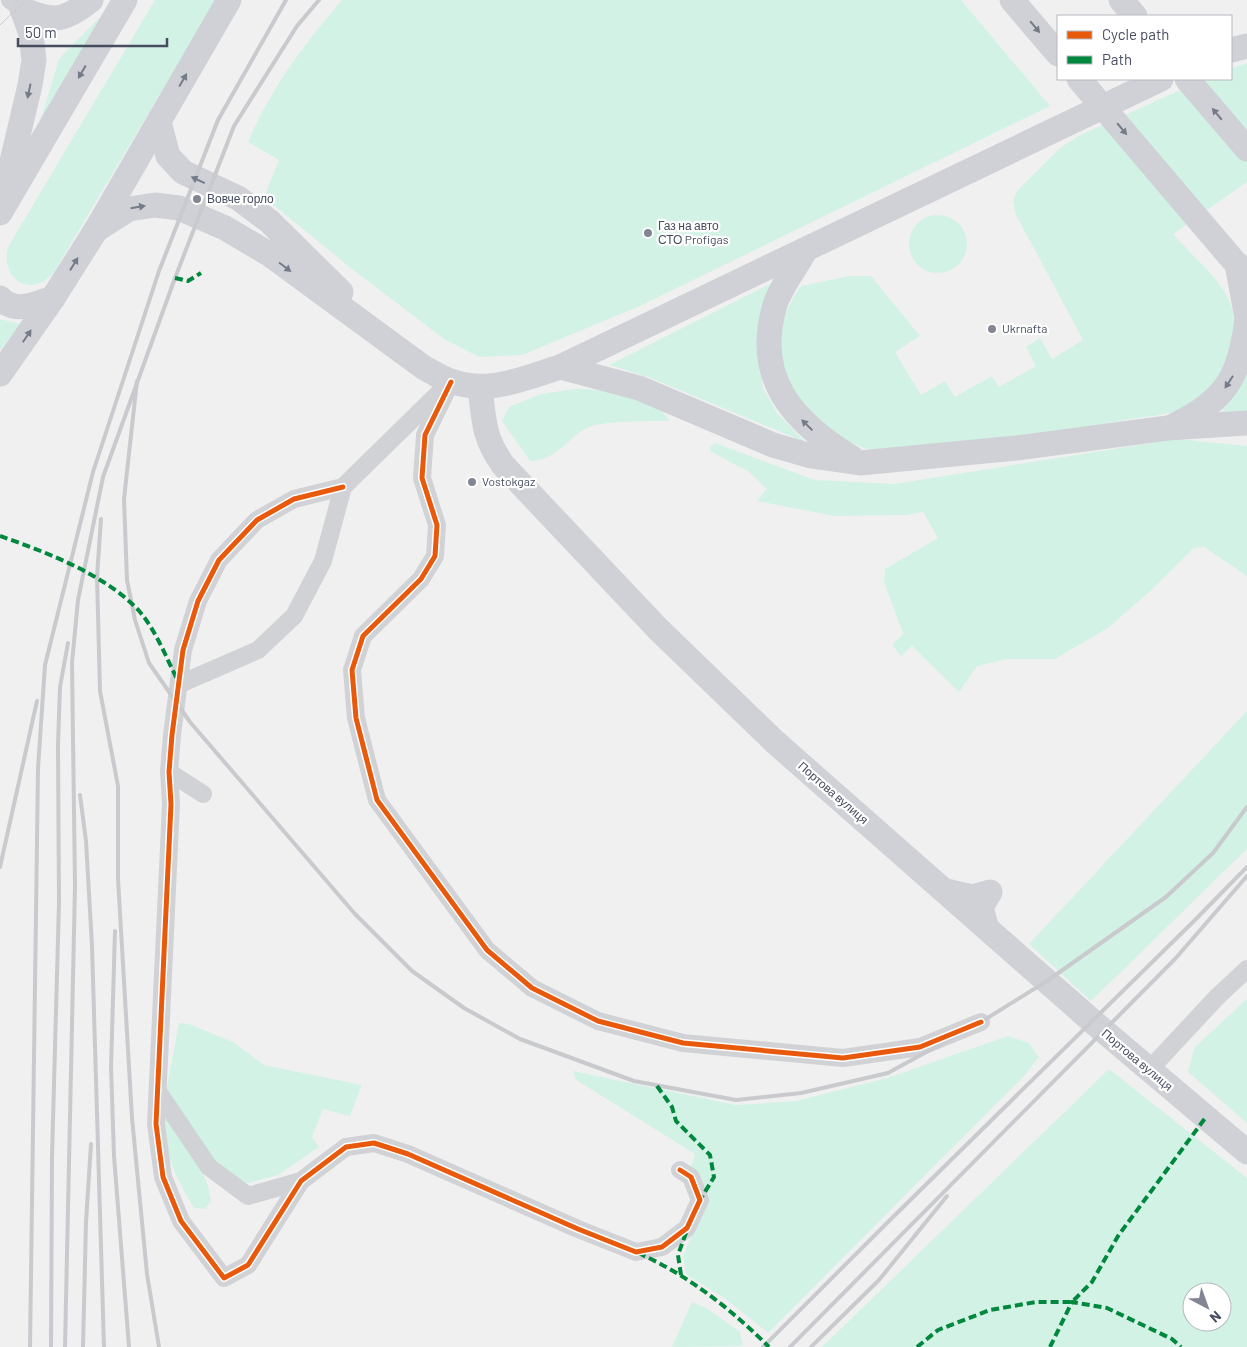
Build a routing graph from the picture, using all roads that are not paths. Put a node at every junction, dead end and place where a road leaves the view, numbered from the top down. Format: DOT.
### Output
graph roads {
  1 [pos="91,0"];
  2 [pos="125,0"];
  3 [pos="229,0"];
  4 [pos="1012,0"];
  5 [pos="1121,0"];
  6 [pos="16,5"];
  7 [pos="1134,15"];
  8 [pos="1247,46"];
  9 [pos="1232,50"];
  10 [pos="1057,53"];
  11 [pos="1080,80"];
  12 [pos="1159,80"];
  13 [pos="1189,80"];
  14 [pos="159,122"];
  15 [pos="1247,149"];
  16 [pos="0,213"];
  17 [pos="96,230"];
  18 [pos="805,251"];
  19 [pos="1239,266"];
  20 [pos="0,298"];
  21 [pos="53,298"];
  22 [pos="1247,319"];
  23 [pos="378,336"];
  24 [pos="560,367"];
  25 [pos="0,374"];
  26 [pos="451,382"];
  27 [pos="480,387"];
  28 [pos="1247,423"];
  29 [pos="1168,428"];
  30 [pos="860,463"];
  31 [pos="343,487"];
  32 [pos="180,684"];
  33 [pos="169,772"];
  34 [pos="203,794"];
  35 [pos="1247,969"];
  36 [pos="981,1022"];
  37 [pos="1149,1070"];
  38 [pos="159,1093"];
  39 [pos="360,1129"];
  40 [pos="346,1147"];
  41 [pos="1247,1152"];
  42 [pos="680,1170"];
  43 [pos="302,1181"];
  1 -- 6 [label="main road"];
  2 -- 16 [label="main road, one-way"];
  14 -- 3 [label="main road, one-way"];
  4 -- 10 [label="main road, one-way"];
  5 -- 7 [label="main road"];
  6 -- 16 [label="main road, one-way"];
  8 -- 9 [label="main road"];
  11 -- 19 [label="main road, one-way, bridge"];
  12 -- 18 [label="main road"];
  15 -- 13 [label="main road, one-way"];
  14 -- 17 [label="main road"];
  23 -- 14 [label="main road, one-way"];
  21 -- 17 [label="main road, one-way"];
  17 -- 23 [label="main road, one-way"];
  18 -- 24 [label="main road"];
  30 -- 18 [label="main road, one-way"];
  19 -- 22 [label="main road"];
  20 -- 21 [label="main road"];
  25 -- 21 [label="main road, one-way"];
  22 -- 29 [label="main road, one-way"];
  23 -- 26 [label="main road"];
  24 -- 27 [label="main road"];
  24 -- 30 [label="main road"];
  26 -- 27 [label="main road"];
  26 -- 31 [label="street"];
  26 -- 36 [label="street"];
  27 -- 37 [label="main road, Портова вулиця"];
  28 -- 29 [label="main road"];
  29 -- 30 [label="main road"];
  31 -- 32 [label="street"];
  31 -- 32 [label="street"];
  32 -- 33 [label="street"];
  33 -- 34 [label="street"];
  33 -- 38 [label="street"];
  35 -- 37 [label="street"];
  37 -- 41 [label="main road, Портова вулиця"];
  38 -- 43 [label="street"];
  38 -- 43 [label="street"];
  39 -- 40 [label="street"];
  40 -- 42 [label="street"];
  40 -- 43 [label="street"];
}
